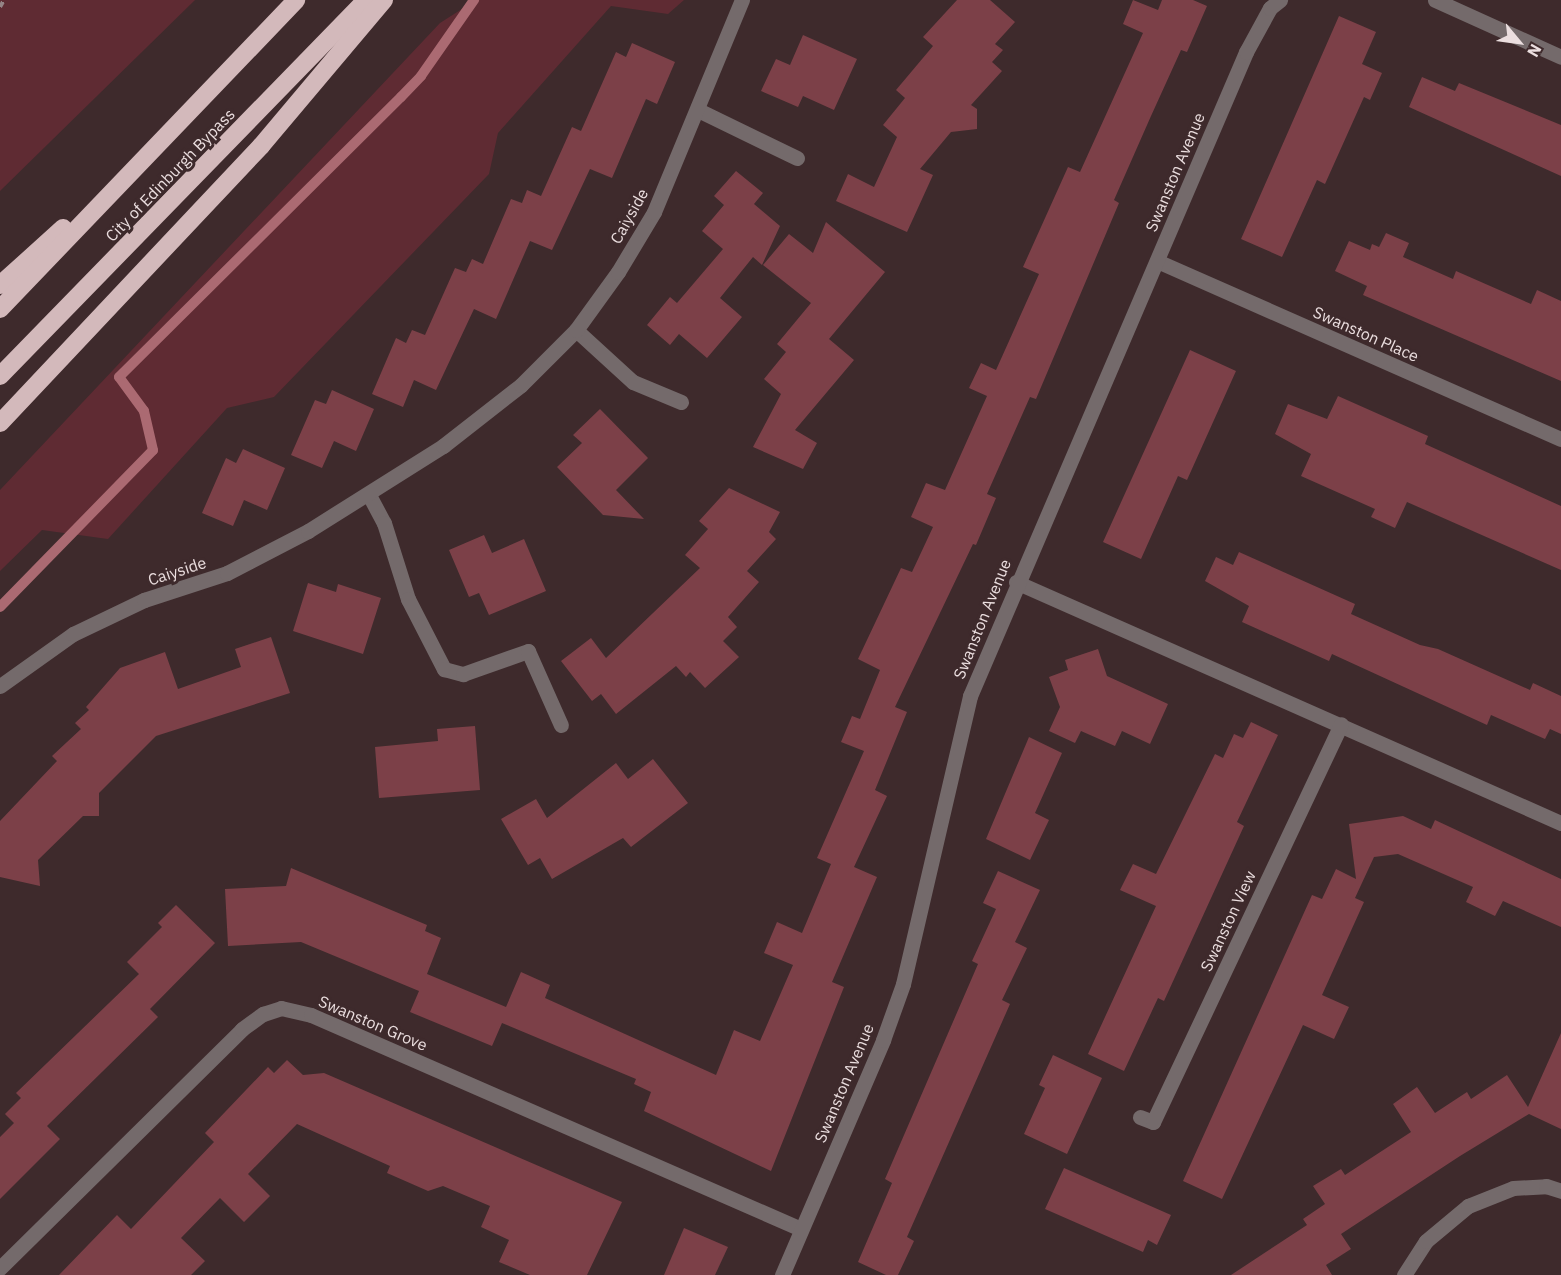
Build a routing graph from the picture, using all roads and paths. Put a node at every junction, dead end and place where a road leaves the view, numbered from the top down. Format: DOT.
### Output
graph roads {
  1 [pos="4,0"];
  2 [pos="296,0"];
  3 [pos="366,0"];
  4 [pos="384,0"];
  5 [pos="742,0"];
  6 [pos="1280,0"];
  7 [pos="1435,0"];
  8 [pos="0,7"];
  9 [pos="1561,57"];
  10 [pos="698,110"];
  11 [pos="183,121"];
  12 [pos="797,158"];
  13 [pos="1157,261"];
  14 [pos="0,285"];
  15 [pos="0,309"];
  16 [pos="576,330"];
  17 [pos="0,376"];
  18 [pos="681,402"];
  19 [pos="0,423"];
  20 [pos="1561,439"];
  21 [pos="369,495"];
  22 [pos="1016,582"];
  23 [pos="0,686"];
  24 [pos="561,724"];
  25 [pos="1341,724"];
  26 [pos="1561,823"];
  27 [pos="1140,1117"];
  28 [pos="1561,1191"];
  29 [pos="801,1229"];
  30 [pos="0,1268"];
  31 [pos="782,1275"];
  32 [pos="1404,1275"];
  1 -- 8 [label="path"];
  2 -- 11 [label="highway, City of Edinburgh Bypass"];
  3 -- 17 [label="highway, City of Edinburgh Bypass"];
  4 -- 19 [label="highway"];
  5 -- 10 [label="street, Caiyside"];
  6 -- 13 [label="street, Swanston Avenue"];
  7 -- 9 [label="street"];
  10 -- 12 [label="street"];
  10 -- 16 [label="street, Caiyside"];
  11 -- 14 [label="highway"];
  11 -- 15 [label="highway, City of Edinburgh Bypass"];
  13 -- 20 [label="street, Swanston Place"];
  13 -- 22 [label="street, Swanston Avenue"];
  16 -- 18 [label="street"];
  16 -- 21 [label="street, Caiyside"];
  21 -- 23 [label="street, Caiyside"];
  21 -- 24 [label="street"];
  22 -- 25 [label="street"];
  22 -- 29 [label="street, Swanston Avenue"];
  25 -- 26 [label="street"];
  25 -- 27 [label="street, Swanston View"];
  28 -- 32 [label="street"];
  29 -- 30 [label="street, Swanston Grove"];
  29 -- 31 [label="street, Swanston Avenue"];
}
